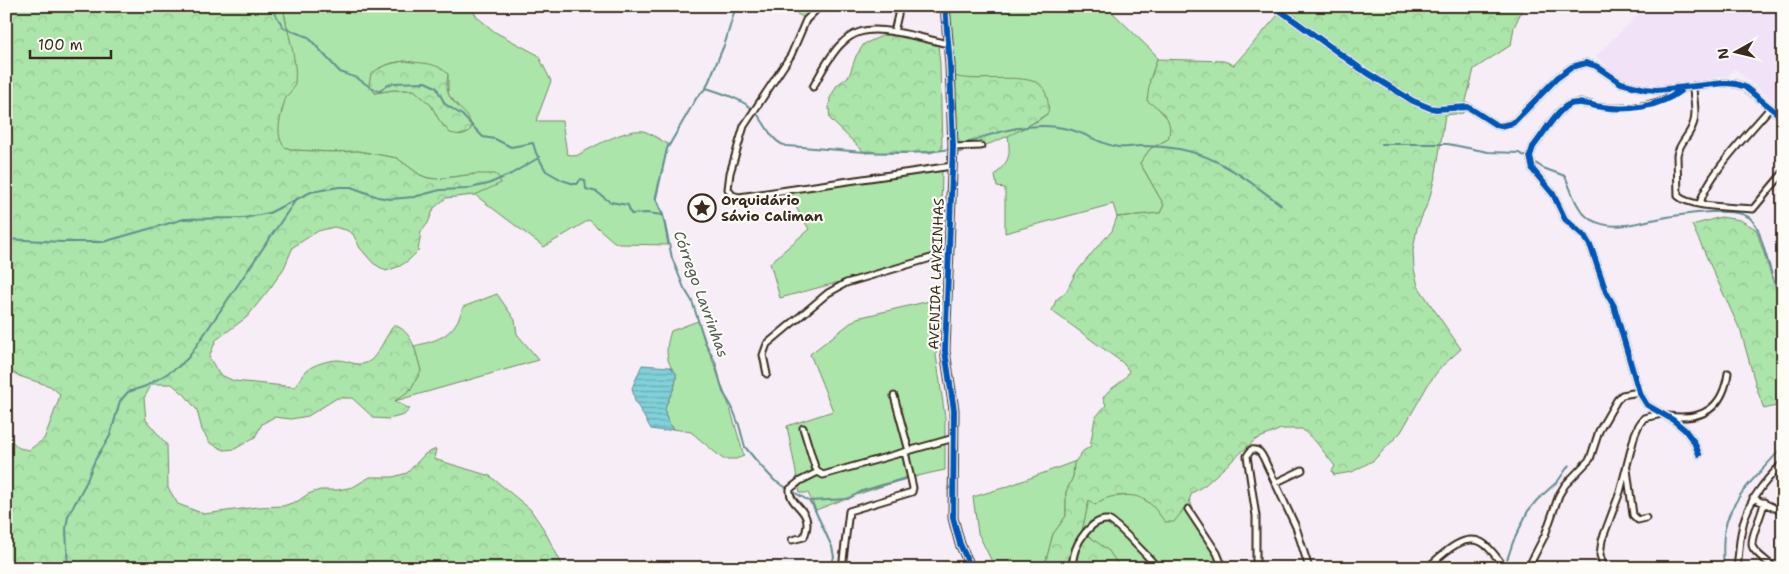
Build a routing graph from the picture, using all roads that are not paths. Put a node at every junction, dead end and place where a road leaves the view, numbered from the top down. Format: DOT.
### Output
graph roads {
  1 [pos="820,6"];
  2 [pos="900,6"];
  3 [pos="945,6"];
  4 [pos="1274,6"];
  5 [pos="894,32"];
  6 [pos="948,44"];
  7 [pos="1693,86"];
  8 [pos="813,87"];
  9 [pos="1684,88"];
  10 [pos="1770,108"];
  11 [pos="1783,118"];
  12 [pos="980,146"];
  13 [pos="953,147"];
  14 [pos="952,166"];
  15 [pos="1783,173"];
  16 [pos="1700,204"];
  17 [pos="948,253"];
  18 [pos="1728,373"];
  19 [pos="766,374"];
  20 [pos="1639,392"];
  21 [pos="894,396"];
  22 [pos="1664,415"];
  23 [pos="803,428"];
  24 [pos="954,438"];
  25 [pos="907,451"];
  26 [pos="1698,454"];
  27 [pos="1783,463"];
  28 [pos="1626,464"];
  29 [pos="1302,470"];
  30 [pos="818,472"];
  31 [pos="1275,483"];
  32 [pos="1753,498"];
  33 [pos="1764,502"];
  34 [pos="1188,509"];
  35 [pos="1783,512"];
  36 [pos="1646,518"];
  37 [pos="792,540"];
  38 [pos="842,568"];
  39 [pos="971,568"];
  40 [pos="1072,568"];
  41 [pos="1158,568"];
  42 [pos="1223,568"];
  43 [pos="1256,568"];
  44 [pos="1310,568"];
  45 [pos="1427,568"];
  46 [pos="1505,568"];
  47 [pos="1528,568"];
  48 [pos="1604,568"];
  49 [pos="1737,568"];
  50 [pos="1774,568"];
  1 -- 14 [label="street"];
  2 -- 5 [label="street"];
  3 -- 6 [label="street, AVENIDA LAVRINHAS"];
  4 -- 9 [label="street"];
  5 -- 6 [label="street"];
  5 -- 8 [label="street"];
  6 -- 13 [label="street, AVENIDA LAVRINHAS"];
  7 -- 9 [label="street"];
  7 -- 10 [label="street"];
  7 -- 16 [label="street"];
  9 -- 20 [label="street"];
  10 -- 11 [label="street"];
  10 -- 16 [label="street"];
  12 -- 13 [label="street"];
  13 -- 14 [label="street, AVENIDA LAVRINHAS"];
  14 -- 17 [label="street, AVENIDA LAVRINHAS"];
  15 -- 16 [label="street"];
  17 -- 19 [label="street"];
  17 -- 24 [label="street, AVENIDA LAVRINHAS"];
  18 -- 22 [label="street"];
  20 -- 22 [label="street"];
  20 -- 47 [label="street"];
  21 -- 25 [label="street"];
  22 -- 26 [label="street"];
  22 -- 28 [label="street"];
  23 -- 30 [label="street"];
  24 -- 25 [label="street"];
  24 -- 39 [label="street, AVENIDA LAVRINHAS"];
  25 -- 30 [label="street"];
  25 -- 38 [label="street"];
  27 -- 32 [label="street"];
  28 -- 36 [label="street"];
  28 -- 48 [label="street"];
  29 -- 31 [label="street"];
  30 -- 37 [label="street"];
  31 -- 43 [label="street"];
  31 -- 44 [label="street"];
  32 -- 33 [label="street"];
  32 -- 49 [label="street"];
  33 -- 35 [label="street"];
  33 -- 50 [label="street"];
  34 -- 42 [label="street"];
  40 -- 41 [label="street"];
  45 -- 46 [label="street"];
}
